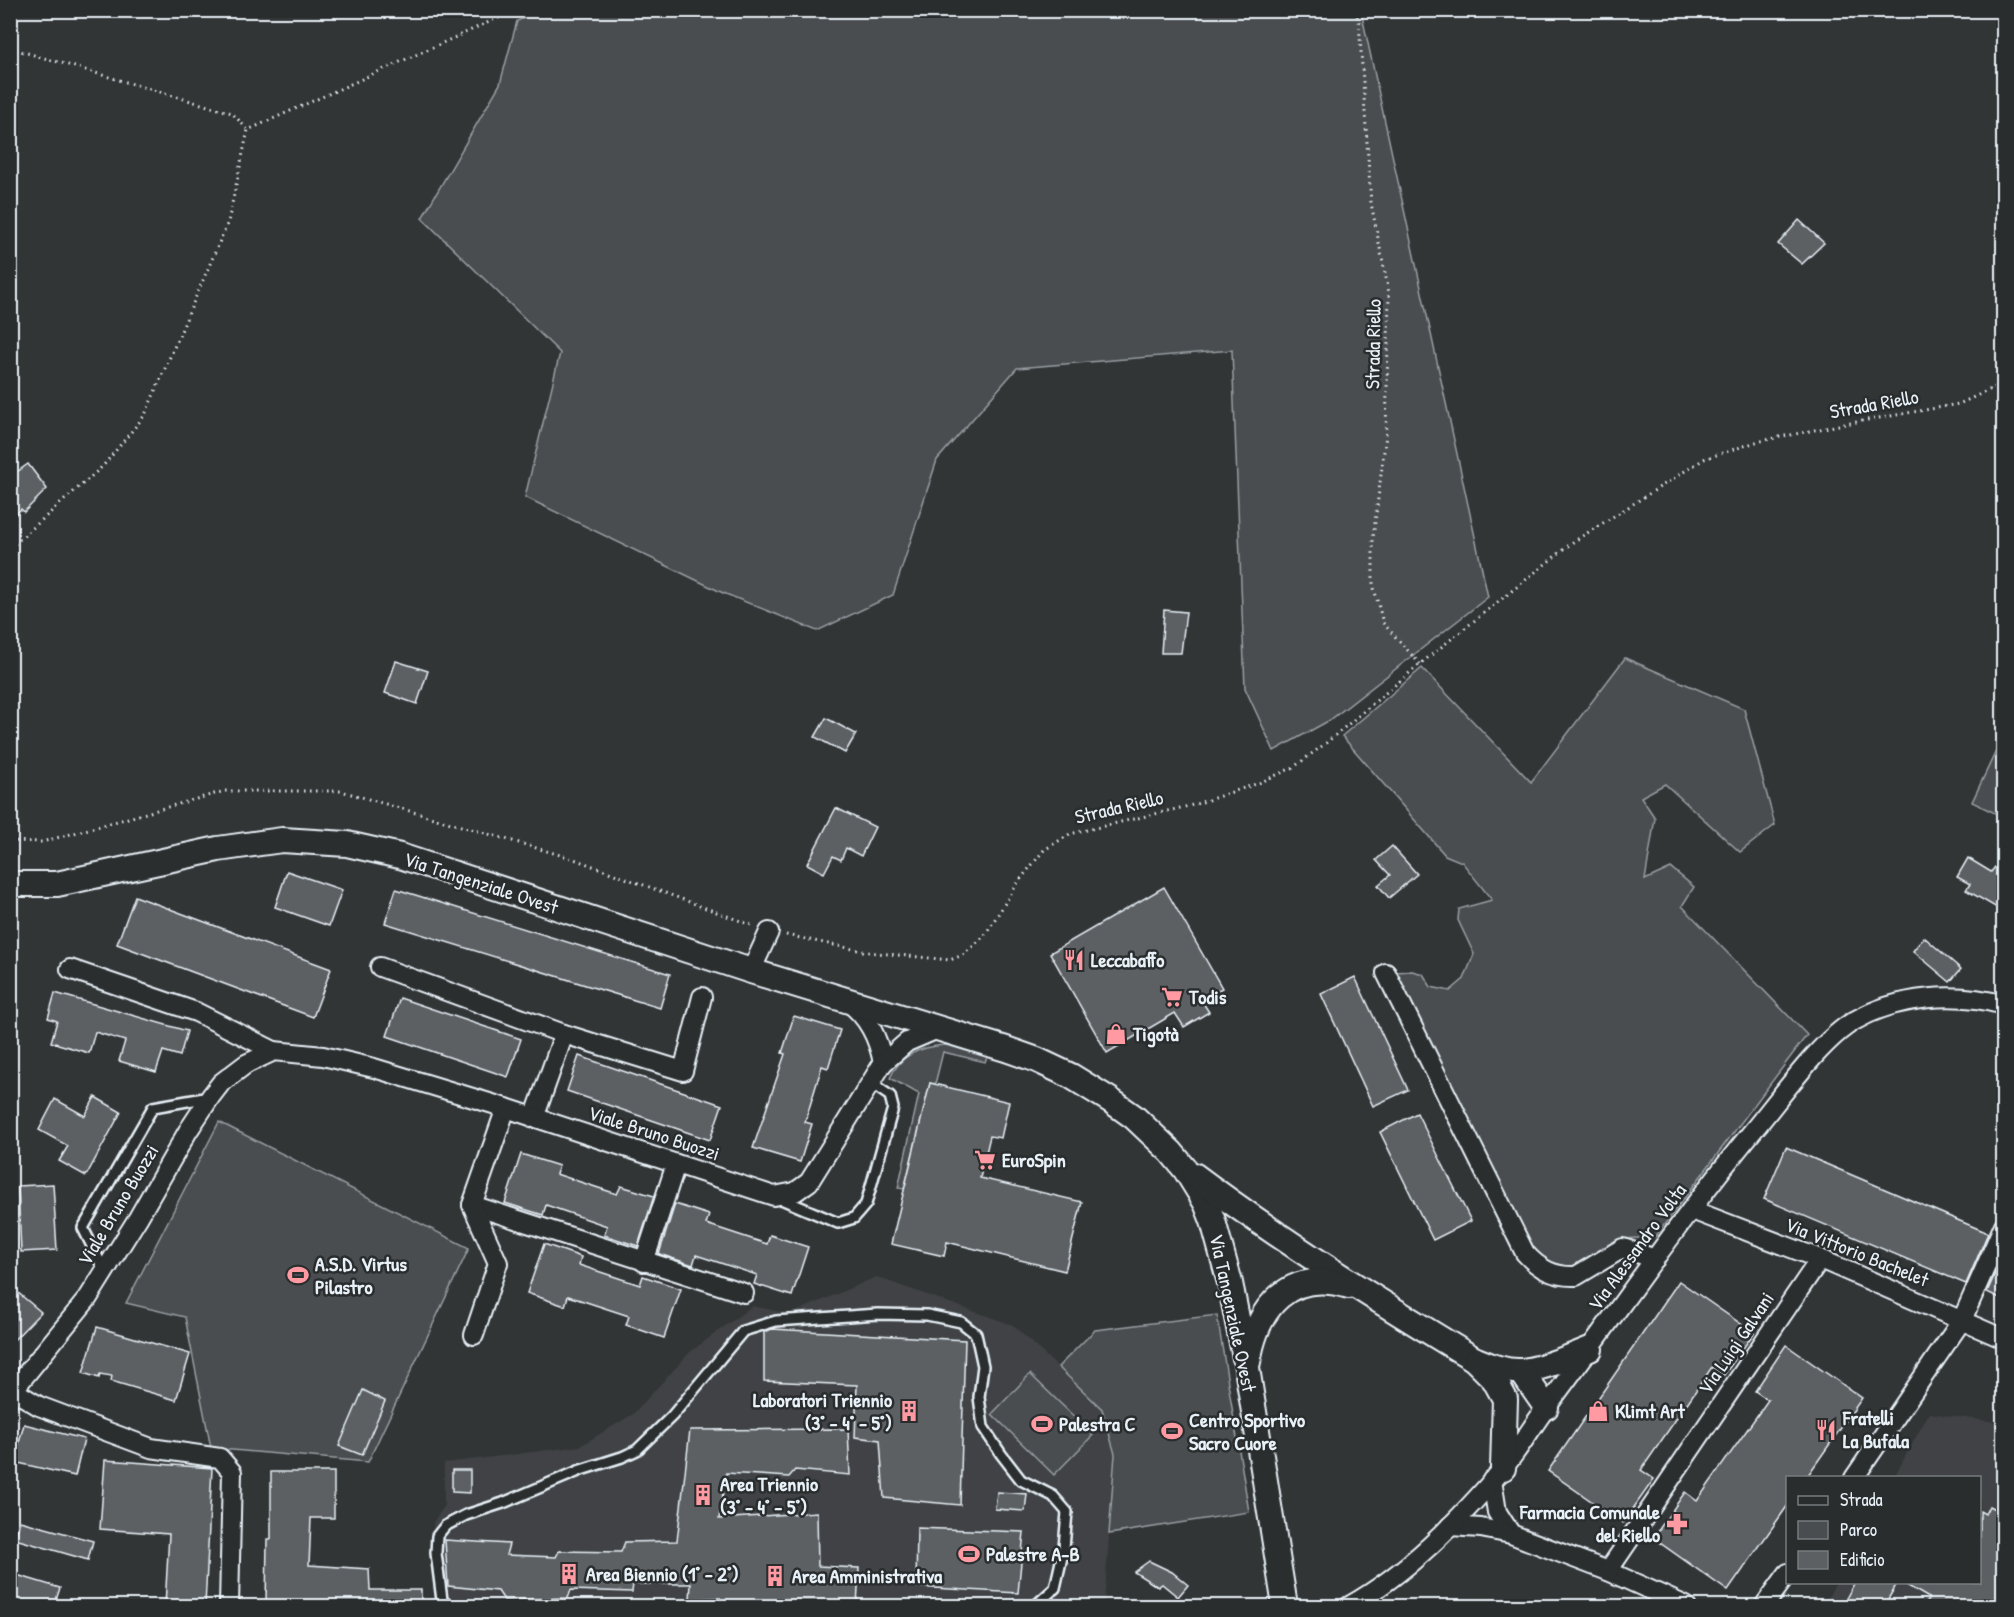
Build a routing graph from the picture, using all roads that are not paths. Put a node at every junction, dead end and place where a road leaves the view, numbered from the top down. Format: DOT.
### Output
graph roads {
  1 [pos="10,884"];
  2 [pos="769,932"];
  3 [pos="380,967"];
  4 [pos="70,969"];
  5 [pos="751,971"];
  6 [pos="1386,973"];
  7 [pos="702,997"];
  8 [pos="844,999"];
  9 [pos="2004,1005"];
  10 [pos="940,1028"];
  11 [pos="564,1034"];
  12 [pos="274,1052"];
  13 [pos="883,1063"];
  14 [pos="871,1083"];
  15 [pos="211,1096"];
  16 [pos="506,1108"];
  17 [pos="534,1118"];
  18 [pos="676,1164"];
  19 [pos="1185,1168"];
  20 [pos="774,1196"];
  21 [pos="472,1205"];
  22 [pos="1692,1210"];
  23 [pos="2004,1225"];
  24 [pos="1655,1258"];
  25 [pos="1820,1259"];
  26 [pos="644,1262"];
  27 [pos="105,1272"];
  28 [pos="1357,1288"];
  29 [pos="744,1293"];
  30 [pos="1962,1320"];
  31 [pos="474,1335"];
  32 [pos="2004,1339"];
  33 [pos="1590,1349"];
  34 [pos="1474,1359"];
  35 [pos="1247,1368"];
  36 [pos="1521,1371"];
  37 [pos="12,1393"];
  38 [pos="1505,1399"];
  39 [pos="1546,1407"];
  40 [pos="1497,1474"];
  41 [pos="1855,1476"];
  42 [pos="1468,1506"];
  43 [pos="1497,1512"];
  44 [pos="1450,1526"];
  45 [pos="1511,1534"];
  46 [pos="1608,1571"];
  47 [pos="1786,1576"];
  48 [pos="229,1606"];
  49 [pos="448,1606"];
  50 [pos="1035,1606"];
  51 [pos="1285,1606"];
  52 [pos="1349,1606"];
  53 [pos="1686,1606"];
  54 [pos="1764,1606"];
  1 -- 5 [label="main road, Via Tangenziale Ovest"];
  2 -- 5 [label="street"];
  3 -- 11 [label="street"];
  4 -- 12 [label="street, Viale Bruno Buozzi"];
  5 -- 8 [label="main road, Via Tangenziale Ovest"];
  6 -- 24 [label="street"];
  7 -- 11 [label="street"];
  8 -- 10 [label="main road, Via Tangenziale Ovest"];
  8 -- 13 [label="street"];
  9 -- 22 [label="street, Via Alessandro Volta"];
  10 -- 13 [label="street"];
  10 -- 19 [label="main road, Via Tangenziale Ovest"];
  11 -- 17 [label="street"];
  12 -- 15 [label="street, Viale Bruno Buozzi"];
  12 -- 16 [label="street, Viale Bruno Buozzi"];
  13 -- 14 [label="street"];
  14 -- 20 [label="street"];
  14 -- 20 [label="lane"];
  15 -- 27 [label="street, Viale Bruno Buozzi"];
  15 -- 27 [label="lane"];
  16 -- 17 [label="street, Viale Bruno Buozzi"];
  16 -- 21 [label="street"];
  17 -- 18 [label="street, Viale Bruno Buozzi"];
  18 -- 20 [label="street, Viale Bruno Buozzi"];
  18 -- 26 [label="street"];
  19 -- 28 [label="main road"];
  19 -- 35 [label="main road, Via Tangenziale Ovest"];
  21 -- 26 [label="street"];
  21 -- 31 [label="street"];
  22 -- 24 [label="street, Via Alessandro Volta"];
  22 -- 25 [label="street, Via Vittorio Bachelet"];
  23 -- 30 [label="street"];
  24 -- 33 [label="street, Via Alessandro Volta"];
  25 -- 30 [label="street, Via Vittorio Bachelet"];
  25 -- 46 [label="street, Via Luigi Galvani"];
  26 -- 29 [label="street"];
  27 -- 37 [label="street, Viale Bruno Buozzi"];
  28 -- 34 [label="main road"];
  28 -- 35 [label="main road"];
  30 -- 32 [label="street, Via Vittorio Bachelet"];
  30 -- 41 [label="street"];
  33 -- 36 [label="main road"];
  33 -- 39 [label="street, Via Alessandro Volta"];
  34 -- 36 [label="main road"];
  34 -- 38 [label="main road"];
  35 -- 51 [label="main road, Via Tangenziale Ovest"];
  36 -- 39 [label="main road"];
  37 -- 48 [label="street"];
  38 -- 39 [label="main road"];
  38 -- 40 [label="main road"];
  39 -- 40 [label="street, Via Alessandro Volta"];
  40 -- 42 [label="street, Via Alessandro Volta"];
  40 -- 43 [label="street"];
  42 -- 43 [label="street"];
  42 -- 44 [label="street, Via Alessandro Volta"];
  43 -- 45 [label="street"];
  44 -- 45 [label="street"];
  44 -- 52 [label="street, Via Alessandro Volta"];
  45 -- 46 [label="street"];
  46 -- 53 [label="street"];
  47 -- 54 [label="street"];
  49 -- 50 [label="lane"];
}
